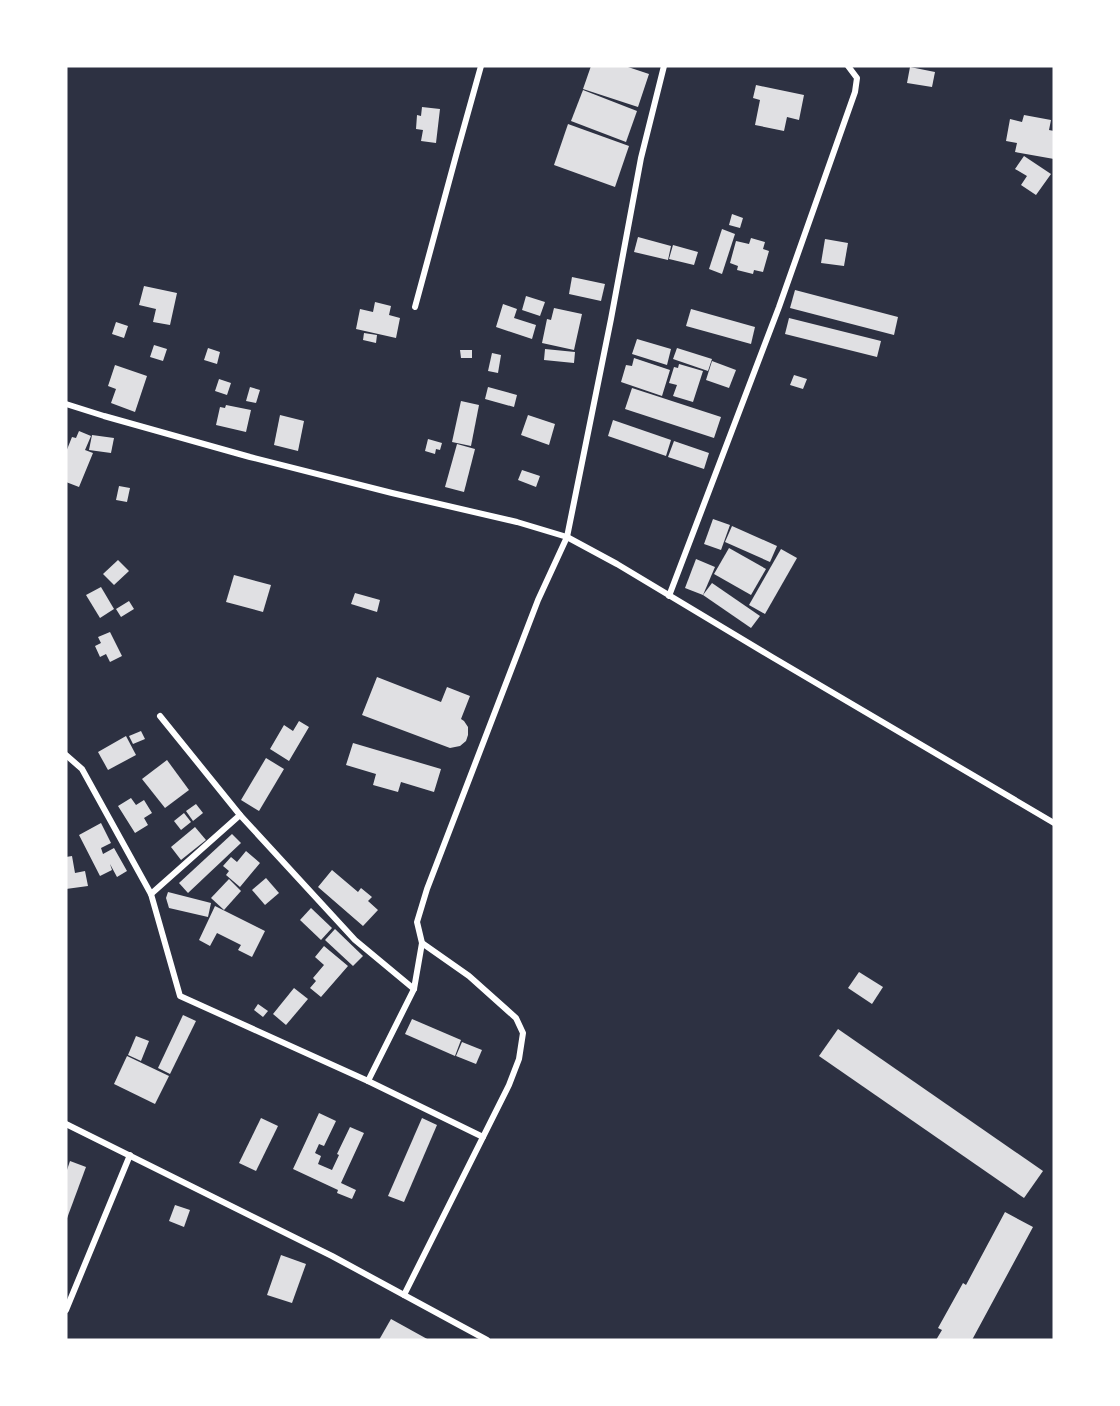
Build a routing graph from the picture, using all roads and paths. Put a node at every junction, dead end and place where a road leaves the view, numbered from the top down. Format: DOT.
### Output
graph roads {
  1 [pos="481,66"];
  2 [pos="664,66"];
  3 [pos="848,66"];
  4 [pos="415,307"];
  5 [pos="66,404"];
  6 [pos="567,537"];
  7 [pos="669,596"];
  8 [pos="160,716"];
  9 [pos="66,755"];
  10 [pos="240,815"];
  11 [pos="1054,823"];
  12 [pos="151,894"];
  13 [pos="422,943"];
  14 [pos="414,989"];
  15 [pos="369,1081"];
  16 [pos="66,1124"];
  17 [pos="483,1137"];
  18 [pos="130,1155"];
  19 [pos="404,1296"];
  20 [pos="66,1310"];
  21 [pos="487,1340"];
  1 -- 4 [label="street"];
  2 -- 6 [label="street"];
  3 -- 7 [label="street"];
  5 -- 6 [label="street"];
  6 -- 7 [label="street"];
  6 -- 13 [label="street"];
  7 -- 11 [label="street"];
  8 -- 10 [label="street"];
  9 -- 12 [label="street"];
  10 -- 12 [label="street"];
  10 -- 14 [label="street"];
  12 -- 15 [label="street"];
  13 -- 14 [label="street"];
  13 -- 17 [label="street"];
  14 -- 15 [label="street"];
  15 -- 17 [label="street"];
  16 -- 18 [label="street"];
  17 -- 19 [label="street"];
  18 -- 19 [label="street"];
  18 -- 20 [label="street"];
  19 -- 21 [label="street"];
}
